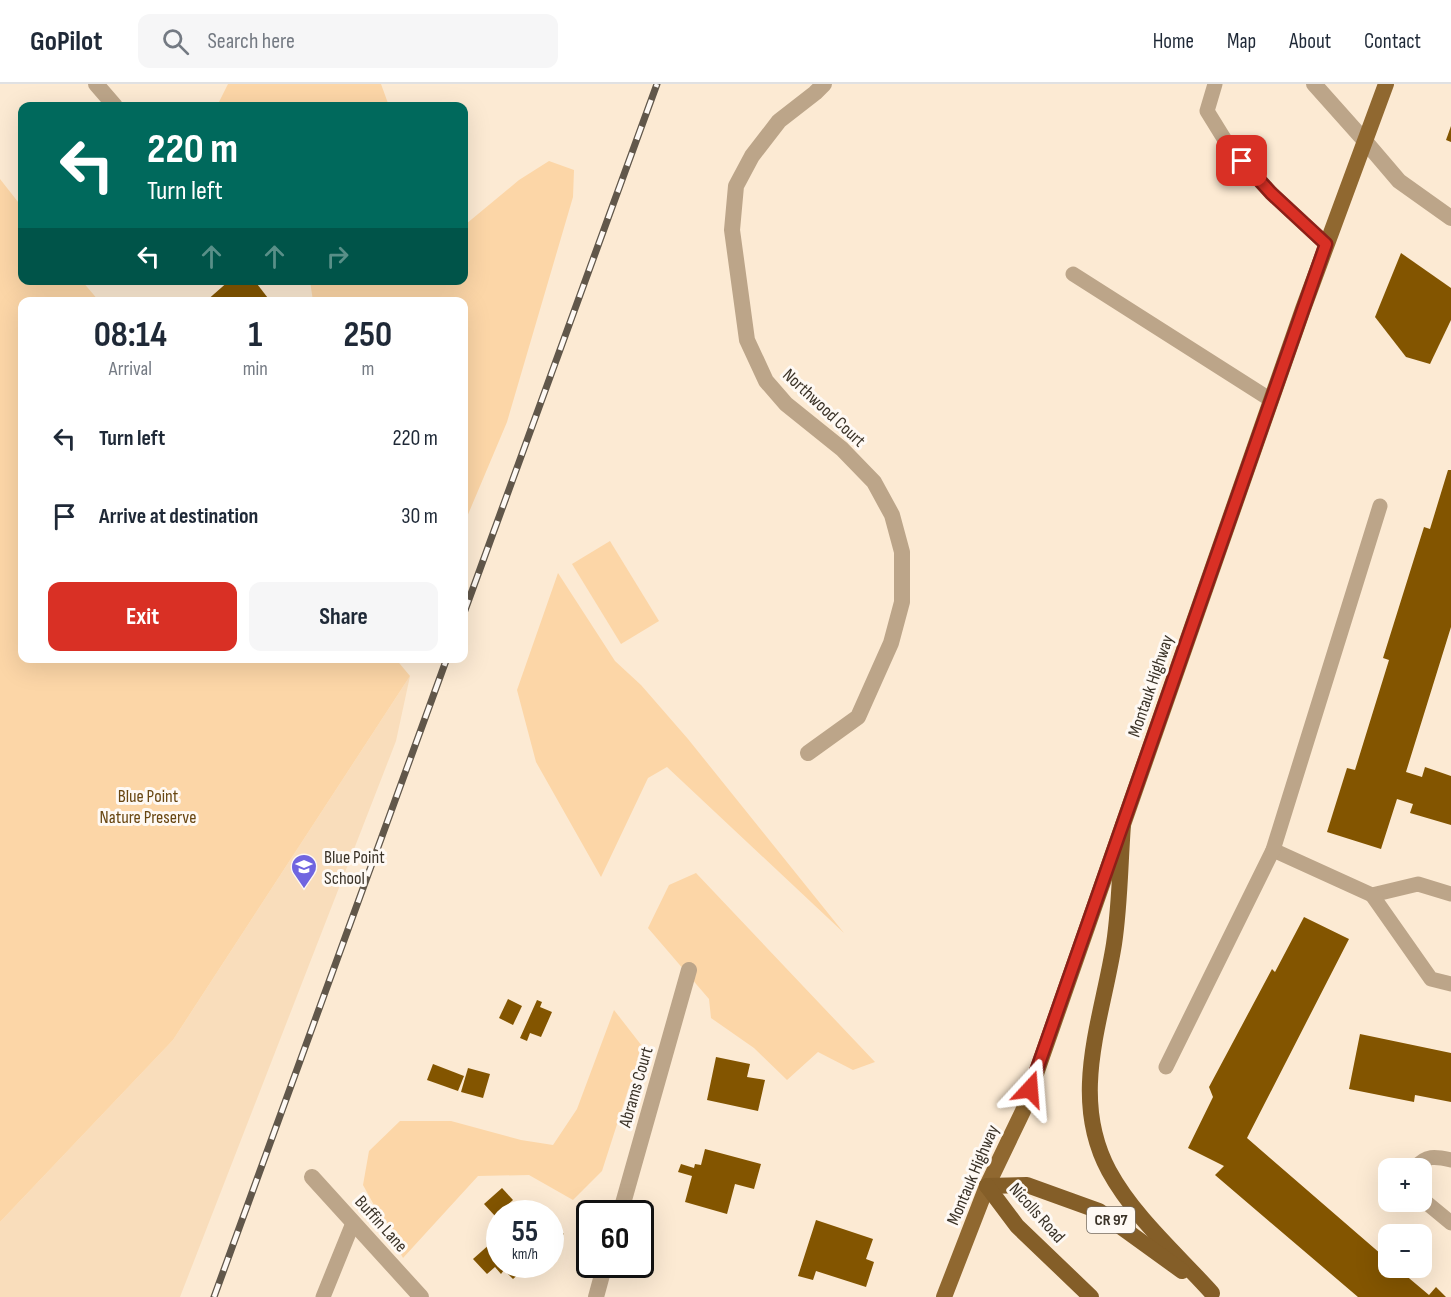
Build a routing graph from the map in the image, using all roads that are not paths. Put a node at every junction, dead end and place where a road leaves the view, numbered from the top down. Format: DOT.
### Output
graph roads {
  1 [pos="96,84"];
  2 [pos="824,84"];
  3 [pos="1215,84"];
  4 [pos="1314,84"];
  5 [pos="1386,84"];
  6 [pos="112,102"];
  7 [pos="1364,140"];
  8 [pos="1451,218"];
  9 [pos="1326,244"];
  10 [pos="1072,274"];
  11 [pos="1271,400"];
  12 [pos="1380,506"];
  13 [pos="808,753"];
  14 [pos="1123,825"];
  15 [pos="1272,850"];
  16 [pos="1451,894"];
  17 [pos="1372,895"];
  18 [pos="689,970"];
  19 [pos="1451,984"];
  20 [pos="1166,1067"];
  21 [pos="1428,1158"];
  22 [pos="1451,1160"];
  23 [pos="312,1177"];
  24 [pos="987,1186"];
  25 [pos="624,1200"];
  26 [pos="1432,1207"];
  27 [pos="353,1222"];
  28 [pos="1451,1223"];
  29 [pos="601,1278"];
  30 [pos="1215,1295"];
  31 [pos="323,1297"];
  32 [pos="421,1297"];
  33 [pos="596,1297"];
  34 [pos="944,1297"];
  35 [pos="1091,1297"];
  1 -- 6 [label="street"];
  2 -- 13 [label="street, Northwood Court"];
  3 -- 9 [label="lane"];
  4 -- 7 [label="street"];
  5 -- 7 [label="main road, Montauk Highway"];
  7 -- 8 [label="street"];
  7 -- 9 [label="main road, Montauk Highway"];
  9 -- 11 [label="main road, Montauk Highway"];
  10 -- 11 [label="lane"];
  11 -- 14 [label="main road, Montauk Highway"];
  12 -- 15 [label="lane"];
  14 -- 24 [label="main road, Montauk Highway"];
  14 -- 30 [label="highway"];
  15 -- 17 [label="lane"];
  15 -- 20 [label="lane"];
  16 -- 17 [label="lane"];
  17 -- 19 [label="lane"];
  18 -- 25 [label="street, Abrams Court"];
  21 -- 22 [label="lane"];
  23 -- 27 [label="street, Buffin Lane"];
  24 -- 30 [label="highway, Nicolls Road / CR 97"];
  24 -- 34 [label="main road, Montauk Highway"];
  24 -- 35 [label="highway, Nicolls Road"];
  26 -- 28 [label="lane"];
  27 -- 31 [label="lane"];
  27 -- 32 [label="street, Buffin Lane"];
  29 -- 33 [label="street"];
}
